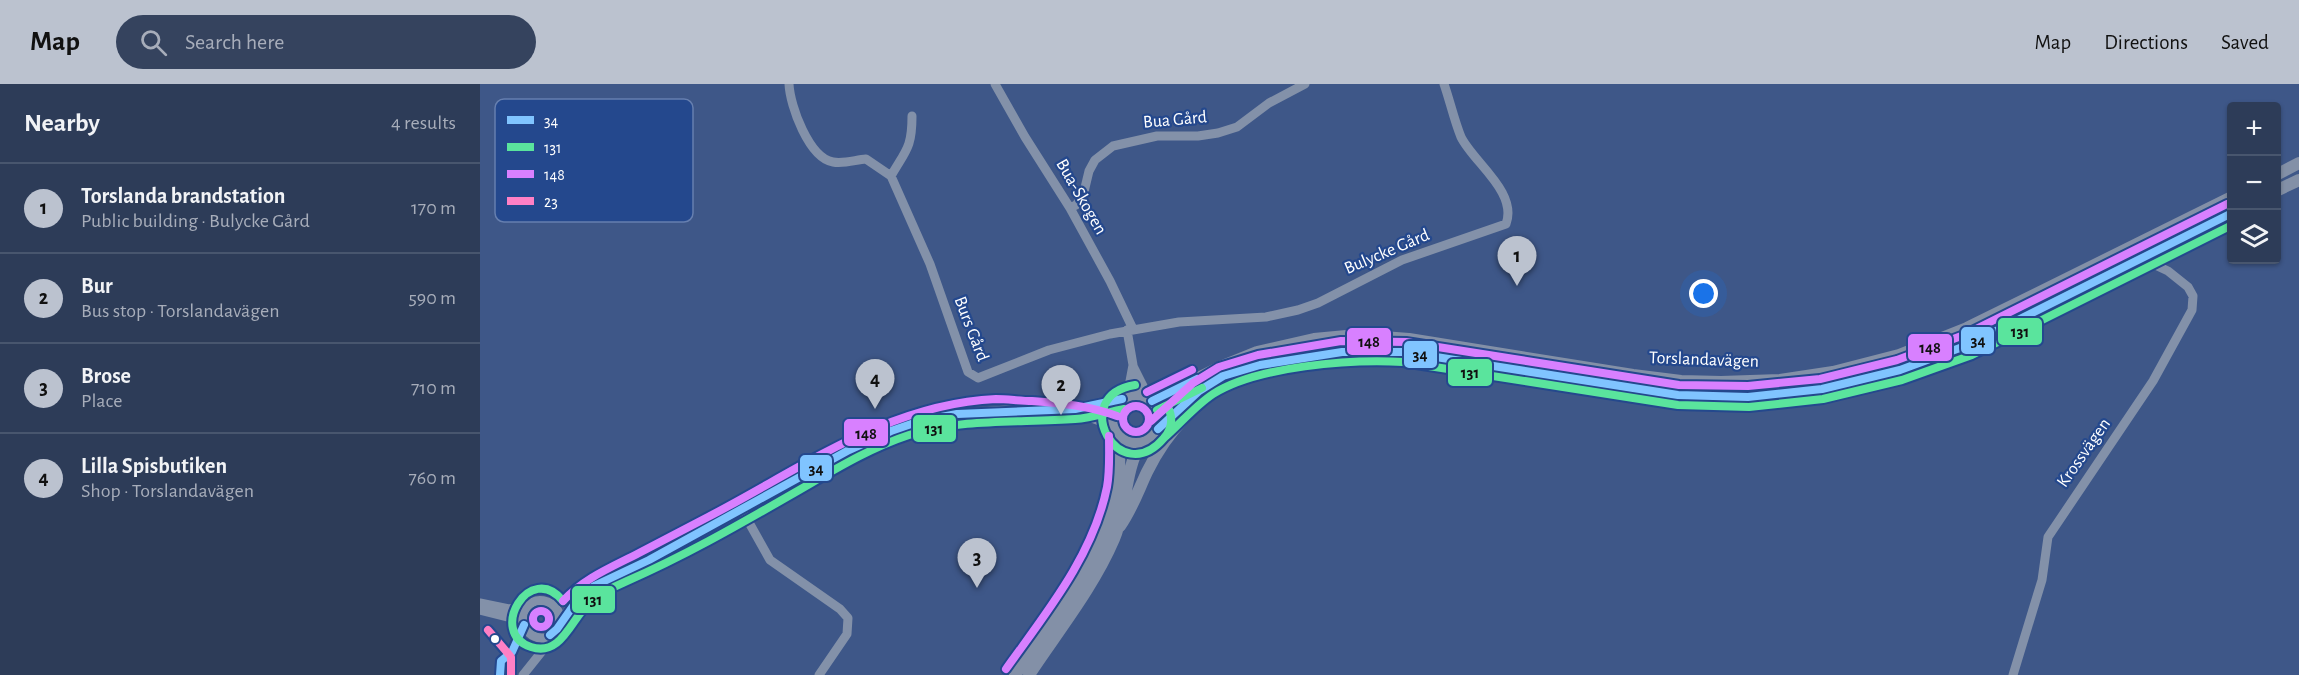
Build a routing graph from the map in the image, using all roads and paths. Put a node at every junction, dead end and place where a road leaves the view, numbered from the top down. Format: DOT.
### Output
graph roads {
  1 [pos="789,84"];
  2 [pos="995,84"];
  3 [pos="1305,84"];
  4 [pos="1444,84"];
  5 [pos="912,116"];
  6 [pos="2299,163"];
  7 [pos="2281,173"];
  8 [pos="891,176"];
  9 [pos="2299,180"];
  10 [pos="2281,189"];
  11 [pos="2227,199"];
  12 [pos="1070,208"];
  13 [pos="2227,216"];
  14 [pos="2168,245"];
  15 [pos="2136,261"];
  16 [pos="2166,270"];
  17 [pos="1130,330"];
  18 [pos="1277,362"];
  19 [pos="1132,365"];
  20 [pos="1125,398"];
  21 [pos="1148,399"];
  22 [pos="1036,411"];
  23 [pos="1158,429"];
  24 [pos="1116,431"];
  25 [pos="1142,442"];
  26 [pos="742,510"];
  27 [pos="1116,531"];
  28 [pos="662,551"];
  29 [pos="480,603"];
  30 [pos="529,605"];
  31 [pos="553,605"];
  32 [pos="480,610"];
  33 [pos="523,621"];
  34 [pos="559,624"];
  35 [pos="542,637"];
  36 [pos="523,675"];
  37 [pos="819,675"];
  38 [pos="1015,675"];
  39 [pos="1029,675"];
  40 [pos="2013,675"];
  1 -- 8 [label="street"];
  2 -- 12 [label="street, Bua-Skogen"];
  3 -- 12 [label="street, Bua Gård"];
  4 -- 17 [label="street, Bulycke Gård"];
  5 -- 8 [label="street"];
  6 -- 7 [label="main road"];
  8 -- 17 [label="street, Burs Gård"];
  9 -- 10 [label="main road"];
  11 -- 21 [label="main road, Torslandavägen"];
  12 -- 17 [label="street, Bua-Skogen"];
  13 -- 14 [label="main road, Torslandavägen"];
  14 -- 15 [label="main road, Torslandavägen"];
  14 -- 16 [label="street"];
  15 -- 16 [label="street, Krossvägen"];
  15 -- 18 [label="main road, Torslandavägen"];
  16 -- 40 [label="street, Krossvägen"];
  17 -- 19 [label="street"];
  18 -- 23 [label="main road, Torslandavägen"];
  18 -- 27 [label="main road, Torslandavägen"];
  19 -- 20 [label="street"];
  19 -- 21 [label="street"];
  20 -- 21 [label="main road"];
  20 -- 22 [label="street"];
  20 -- 24 [label="main road"];
  21 -- 23 [label="main road"];
  22 -- 24 [label="street"];
  22 -- 26 [label="street"];
  23 -- 25 [label="main road, Torslandavägen"];
  24 -- 25 [label="main road"];
  24 -- 38 [label="main road"];
  25 -- 27 [label="main road"];
  26 -- 28 [label="street"];
  26 -- 37 [label="street"];
  27 -- 39 [label="main road"];
  28 -- 31 [label="street"];
  28 -- 34 [label="street"];
  29 -- 30 [label="street"];
  30 -- 31 [label="street"];
  30 -- 33 [label="street"];
  31 -- 34 [label="street"];
  32 -- 33 [label="street"];
  33 -- 35 [label="street"];
  34 -- 35 [label="street"];
  35 -- 36 [label="street"];
}
